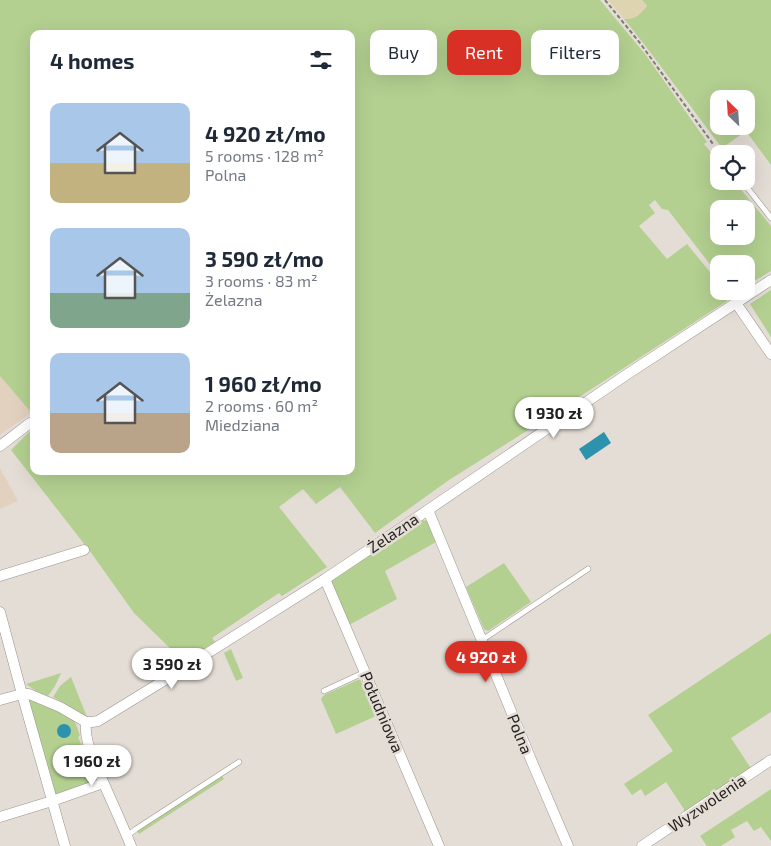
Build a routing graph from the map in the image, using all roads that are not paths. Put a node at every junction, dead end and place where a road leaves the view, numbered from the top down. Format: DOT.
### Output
graph roads {
  1 [pos="749,190"];
  2 [pos="771,218"];
  3 [pos="771,280"];
  4 [pos="736,303"];
  5 [pos="771,354"];
  6 [pos="30,423"];
  7 [pos="0,446"];
  8 [pos="428,510"];
  9 [pos="84,550"];
  10 [pos="588,569"];
  11 [pos="0,576"];
  12 [pos="325,579"];
  13 [pos="0,612"];
  14 [pos="482,640"];
  15 [pos="365,672"];
  16 [pos="324,691"];
  17 [pos="22,694"];
  18 [pos="0,700"];
  19 [pos="86,722"];
  20 [pos="771,760"];
  21 [pos="239,762"];
  22 [pos="103,782"];
  23 [pos="52,800"];
  24 [pos="0,817"];
  25 [pos="129,841"];
  26 [pos="65,846"];
  27 [pos="439,846"];
  28 [pos="568,846"];
  29 [pos="642,846"];
  1 -- 2 [label="lane"];
  3 -- 4 [label="street, Żelazna"];
  4 -- 5 [label="street"];
  4 -- 8 [label="street, Żelazna"];
  6 -- 7 [label="street"];
  8 -- 12 [label="street, Żelazna"];
  8 -- 14 [label="street, Polna"];
  9 -- 11 [label="street"];
  10 -- 14 [label="lane"];
  12 -- 15 [label="street, Południowa"];
  12 -- 19 [label="street, Żelazna"];
  13 -- 17 [label="street"];
  14 -- 28 [label="street, Polna"];
  15 -- 16 [label="lane"];
  15 -- 27 [label="street, Południowa"];
  17 -- 18 [label="street"];
  17 -- 19 [label="street"];
  17 -- 23 [label="street"];
  19 -- 22 [label="street"];
  20 -- 29 [label="street, Wyzwolenia"];
  21 -- 25 [label="lane"];
  22 -- 23 [label="street"];
  22 -- 25 [label="street"];
  23 -- 24 [label="street"];
  23 -- 26 [label="street"];
}
